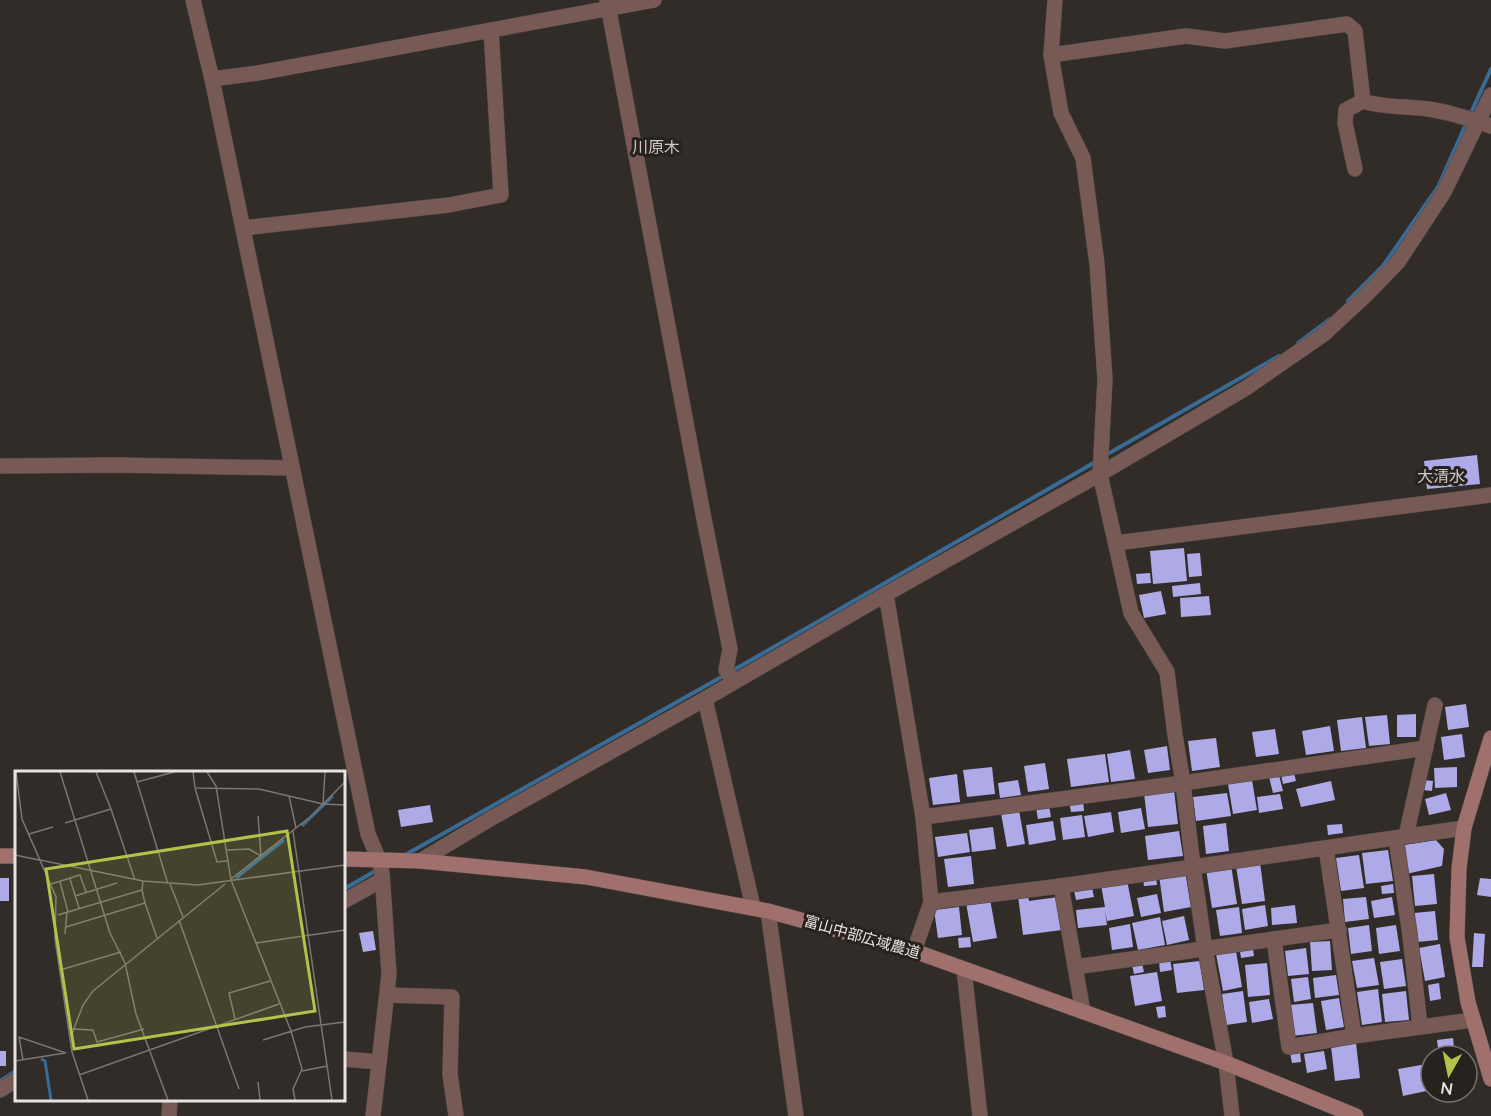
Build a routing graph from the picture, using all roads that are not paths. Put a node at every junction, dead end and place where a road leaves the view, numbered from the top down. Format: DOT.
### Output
graph roads {
  1 [pos="193,0"];
  2 [pos="654,0"];
  3 [pos="1055,0"];
  4 [pos="608,4"];
  5 [pos="491,30"];
  6 [pos="1051,55"];
  7 [pos="212,79"];
  8 [pos="1491,95"];
  9 [pos="1363,101"];
  10 [pos="1484,124"];
  11 [pos="1354,169"];
  12 [pos="243,228"];
  13 [pos="0,466"];
  14 [pos="292,468"];
  15 [pos="1100,474"];
  16 [pos="1491,495"];
  17 [pos="1116,543"];
  18 [pos="886,594"];
  19 [pos="734,682"];
  20 [pos="705,699"];
  21 [pos="1435,705"];
  22 [pos="1491,738"];
  23 [pos="1426,748"];
  24 [pos="1183,783"];
  25 [pos="923,816"];
  26 [pos="1464,828"];
  27 [pos="1401,837"];
  28 [pos="1326,848"];
  29 [pos="345,860"];
  30 [pos="379,860"];
  31 [pos="420,861"];
  32 [pos="1192,867"];
  33 [pos="382,880"];
  34 [pos="1061,886"];
  35 [pos="345,900"];
  36 [pos="931,902"];
  37 [pos="760,909"];
  38 [pos="1339,930"];
  39 [pos="1274,939"];
  40 [pos="1204,949"];
  41 [pos="914,951"];
  42 [pos="1075,967"];
  43 [pos="964,969"];
  44 [pos="387,995"];
  45 [pos="1083,1012"];
  46 [pos="1472,1020"];
  47 [pos="1420,1026"];
  48 [pos="1354,1036"];
  49 [pos="345,1059"];
  50 [pos="379,1062"];
  51 [pos="1226,1063"];
  52 [pos="1491,1079"];
  53 [pos="15,1081"];
  54 [pos="0,1089"];
  55 [pos="170,1101"];
  56 [pos="169,1116"];
  57 [pos="373,1116"];
  58 [pos="456,1116"];
  59 [pos="796,1116"];
  60 [pos="980,1116"];
  61 [pos="1232,1116"];
  62 [pos="1356,1116"];
  1 -- 7 [label="street"];
  2 -- 4 [label="street"];
  3 -- 6 [label="street"];
  4 -- 5 [label="street"];
  4 -- 19 [label="street"];
  5 -- 7 [label="street"];
  5 -- 12 [label="street"];
  6 -- 9 [label="street"];
  6 -- 15 [label="street"];
  7 -- 12 [label="street"];
  8 -- 10 [label="street"];
  9 -- 10 [label="street"];
  9 -- 11 [label="street"];
  10 -- 15 [label="street"];
  12 -- 14 [label="street"];
  13 -- 14 [label="street"];
  14 -- 30 [label="street"];
  15 -- 17 [label="street"];
  15 -- 18 [label="street"];
  16 -- 17 [label="street"];
  17 -- 24 [label="street"];
  18 -- 19 [label="street"];
  18 -- 25 [label="street"];
  19 -- 20 [label="street"];
  20 -- 31 [label="street"];
  20 -- 37 [label="street"];
  21 -- 23 [label="street"];
  22 -- 26 [label="street"];
  23 -- 24 [label="street"];
  23 -- 27 [label="street"];
  24 -- 25 [label="street"];
  24 -- 32 [label="street"];
  25 -- 36 [label="street"];
  26 -- 27 [label="street"];
  26 -- 46 [label="street"];
  27 -- 28 [label="street"];
  27 -- 47 [label="street"];
  28 -- 32 [label="street"];
  28 -- 38 [label="street"];
  29 -- 30 [label="street, 富山中部広域農道"];
  30 -- 31 [label="street, 富山中部広域農道"];
  30 -- 33 [label="street"];
  31 -- 37 [label="street, 富山中部広域農道"];
  32 -- 34 [label="street"];
  32 -- 40 [label="street"];
  33 -- 35 [label="street"];
  33 -- 44 [label="street"];
  34 -- 36 [label="street"];
  34 -- 42 [label="street"];
  36 -- 41 [label="street"];
  37 -- 41 [label="street, 富山中部広域農道"];
  37 -- 59 [label="street"];
  38 -- 39 [label="street"];
  38 -- 48 [label="street"];
  39 -- 40 [label="street"];
  39 -- 48 [label="street"];
  40 -- 42 [label="street"];
  40 -- 51 [label="street"];
  41 -- 43 [label="street, 富山中部広域農道"];
  42 -- 45 [label="street"];
  43 -- 45 [label="street, 富山中部広域農道"];
  43 -- 60 [label="street"];
  44 -- 50 [label="street"];
  44 -- 58 [label="street"];
  45 -- 51 [label="street, 富山中部広域農道"];
  46 -- 47 [label="street"];
  46 -- 52 [label="street"];
  47 -- 48 [label="street"];
  49 -- 50 [label="street"];
  50 -- 57 [label="street"];
  51 -- 61 [label="street"];
  51 -- 62 [label="street, 富山中部広域農道"];
  53 -- 54 [label="street"];
  55 -- 56 [label="street"];
}
